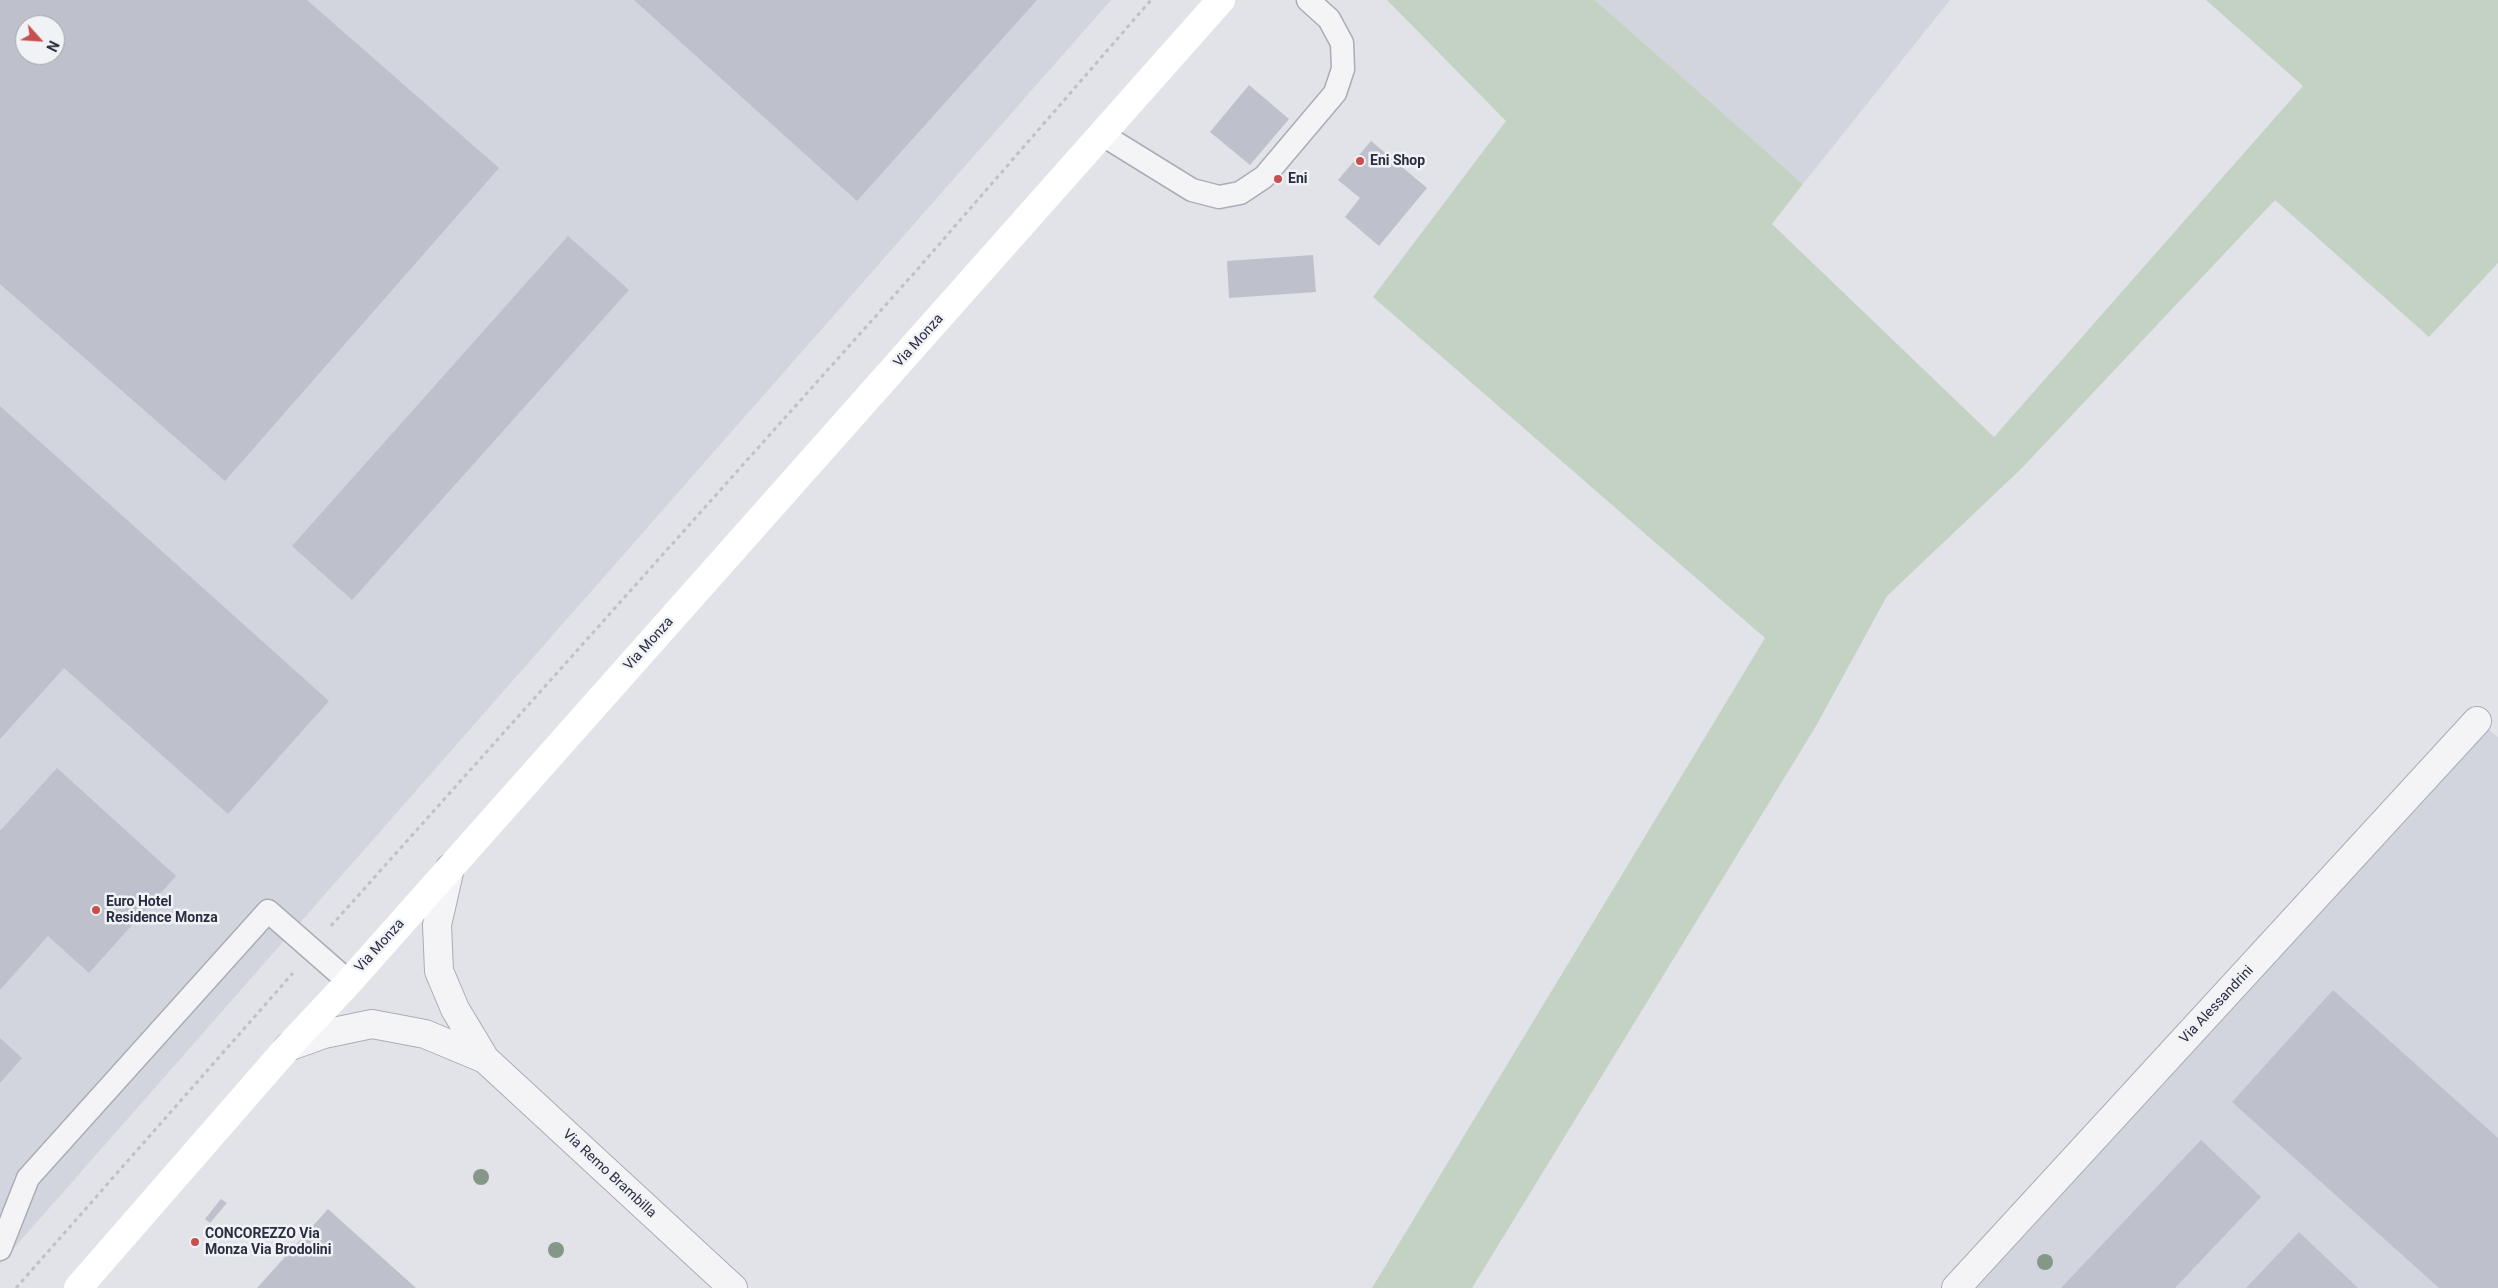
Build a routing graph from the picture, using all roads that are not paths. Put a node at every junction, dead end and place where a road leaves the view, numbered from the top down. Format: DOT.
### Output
graph roads {
  1 [pos="1221,0"];
  2 [pos="1308,0"];
  3 [pos="1103,134"];
  4 [pos="2478,721"];
  5 [pos="450,868"];
  6 [pos="349,982"];
  7 [pos="288,1047"];
  8 [pos="485,1059"];
  9 [pos="0,1249"];
  10 [pos="78,1288"];
  11 [pos="733,1288"];
  12 [pos="1956,1288"];
  1 -- 3 [label="main road, Via Monza"];
  2 -- 3 [label="lane"];
  3 -- 5 [label="main road, Via Monza"];
  4 -- 12 [label="street, Via Alessandrini"];
  5 -- 6 [label="main road, Via Monza"];
  5 -- 8 [label="street, Via Remo Brambilla"];
  6 -- 7 [label="main road, Via Monza"];
  6 -- 9 [label="lane"];
  7 -- 8 [label="street, Via Remo Brambilla"];
  7 -- 10 [label="main road, Via Monza"];
  8 -- 11 [label="street, Via Remo Brambilla"];
}
